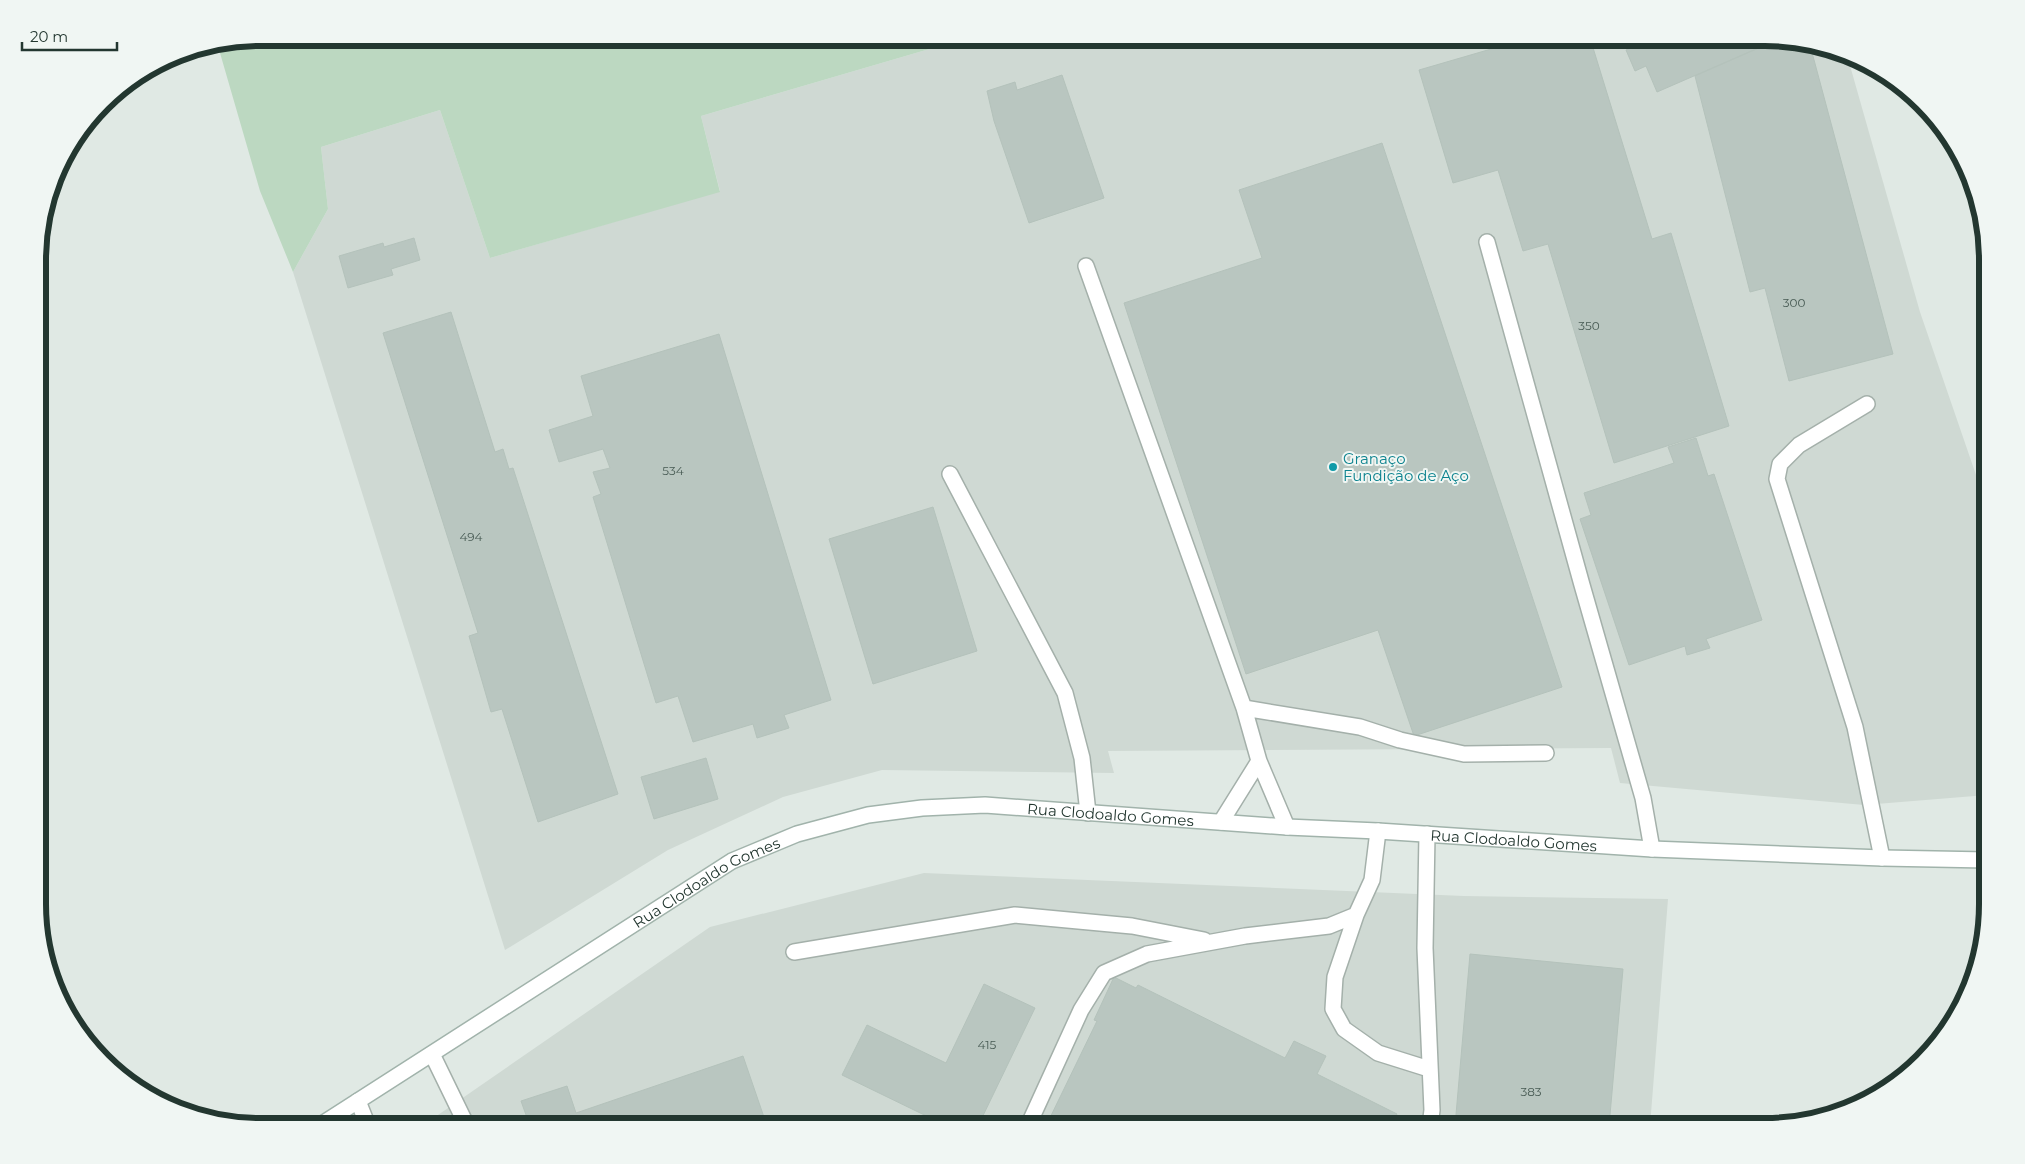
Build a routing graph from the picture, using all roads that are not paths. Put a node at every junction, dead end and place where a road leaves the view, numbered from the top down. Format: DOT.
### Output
graph roads {
  1 [pos="1487,242"];
  2 [pos="1086,266"];
  3 [pos="1867,404"];
  4 [pos="950,474"];
  5 [pos="1244,708"];
  6 [pos="1546,753"];
  7 [pos="1259,761"];
  8 [pos="1088,813"];
  9 [pos="1221,822"];
  10 [pos="1287,827"];
  11 [pos="1378,831"];
  12 [pos="1427,834"];
  13 [pos="1652,849"];
  14 [pos="1882,858"];
  15 [pos="1979,860"];
  16 [pos="1356,916"];
  17 [pos="1213,942"];
  18 [pos="794,952"];
  19 [pos="432,1054"];
  20 [pos="1429,1069"];
  21 [pos="358,1101"];
  22 [pos="331,1118"];
  23 [pos="365,1118"];
  24 [pos="463,1118"];
  25 [pos="1032,1118"];
  26 [pos="1431,1118"];
  1 -- 13 [label="main road"];
  2 -- 5 [label="main road"];
  3 -- 14 [label="main road"];
  4 -- 8 [label="main road"];
  5 -- 6 [label="main road"];
  5 -- 7 [label="main road"];
  7 -- 9 [label="main road"];
  7 -- 10 [label="main road"];
  8 -- 9 [label="main road, Rua Clodoaldo Gomes"];
  8 -- 19 [label="main road, Rua Clodoaldo Gomes"];
  9 -- 10 [label="main road, Rua Clodoaldo Gomes"];
  10 -- 11 [label="main road, Rua Clodoaldo Gomes"];
  11 -- 12 [label="main road, Rua Clodoaldo Gomes"];
  11 -- 16 [label="main road"];
  12 -- 13 [label="main road, Rua Clodoaldo Gomes"];
  12 -- 20 [label="main road"];
  13 -- 14 [label="main road, Rua Clodoaldo Gomes"];
  14 -- 15 [label="main road, Rua Clodoaldo Gomes"];
  16 -- 17 [label="main road"];
  16 -- 20 [label="main road"];
  17 -- 18 [label="main road"];
  17 -- 25 [label="main road"];
  19 -- 21 [label="main road, Rua Clodoaldo Gomes"];
  19 -- 24 [label="main road"];
  20 -- 26 [label="main road"];
  21 -- 22 [label="main road, Rua Clodoaldo Gomes"];
  21 -- 23 [label="main road"];
}
